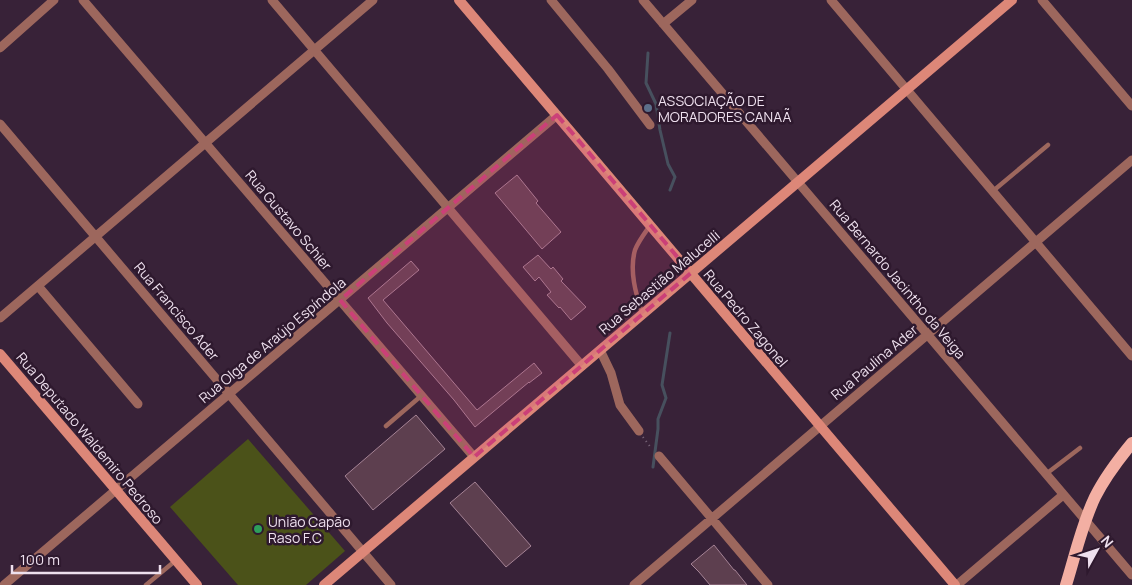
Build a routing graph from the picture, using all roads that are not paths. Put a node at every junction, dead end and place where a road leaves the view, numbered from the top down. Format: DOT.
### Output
graph roads {
  1 [pos="54,0"];
  2 [pos="84,0"];
  3 [pos="272,0"];
  4 [pos="373,0"];
  5 [pos="460,0"];
  6 [pos="551,0"];
  7 [pos="643,0"];
  8 [pos="692,0"];
  9 [pos="831,0"];
  10 [pos="1012,0"];
  11 [pos="1042,0"];
  12 [pos="663,24"];
  13 [pos="0,48"];
  14 [pos="314,50"];
  15 [pos="906,90"];
  16 [pos="1132,106"];
  17 [pos="557,116"];
  18 [pos="0,124"];
  19 [pos="650,125"];
  20 [pos="206,143"];
  21 [pos="1048,145"];
  22 [pos="1132,160"];
  23 [pos="798,182"];
  24 [pos="993,191"];
  25 [pos="448,208"];
  26 [pos="650,225"];
  27 [pos="96,237"];
  28 [pos="1036,242"];
  29 [pos="691,273"];
  30 [pos="38,286"];
  31 [pos="340,300"];
  32 [pos="642,314"];
  33 [pos="0,318"];
  34 [pos="927,335"];
  35 [pos="600,350"];
  36 [pos="0,354"];
  37 [pos="1132,356"];
  38 [pos="582,366"];
  39 [pos="229,394"];
  40 [pos="422,396"];
  41 [pos="138,404"];
  42 [pos="386,426"];
  43 [pos="820,426"];
  44 [pos="639,431"];
  45 [pos="1132,443"];
  46 [pos="1080,448"];
  47 [pos="656,453"];
  48 [pos="474,457"];
  49 [pos="1046,474"];
  50 [pos="116,490"];
  51 [pos="1064,495"];
  52 [pos="712,518"];
  53 [pos="1086,521"];
  54 [pos="363,552"];
  55 [pos="176,560"];
  56 [pos="1132,575"];
  57 [pos="329,583"];
  58 [pos="8,584"];
  59 [pos="146,585"];
  60 [pos="197,585"];
  61 [pos="391,585"];
  62 [pos="634,585"];
  63 [pos="768,585"];
  64 [pos="956,585"];
  65 [pos="1066,585"];
  1 -- 13 [label="street"];
  2 -- 20 [label="street, Rua Gustavo Schier"];
  3 -- 14 [label="street"];
  4 -- 14 [label="street"];
  5 -- 17 [label="street, Rua Pedro Zagonel"];
  6 -- 19 [label="street"];
  7 -- 12 [label="street, Rua Bernardo Jacintho da Veiga"];
  8 -- 12 [label="street"];
  9 -- 15 [label="street"];
  10 -- 15 [label="street, Rua Sebastião Malucelli"];
  11 -- 16 [label="street"];
  12 -- 23 [label="street, Rua Bernardo Jacintho da Veiga"];
  14 -- 20 [label="street"];
  14 -- 25 [label="street"];
  15 -- 23 [label="street, Rua Sebastião Malucelli"];
  15 -- 24 [label="street"];
  17 -- 25 [label="street, Rua Olga de Araújo Espíndola"];
  17 -- 26 [label="street, Rua Pedro Zagonel"];
  18 -- 27 [label="street, Rua Francisco Ader"];
  20 -- 27 [label="street"];
  20 -- 31 [label="street, Rua Gustavo Schier"];
  21 -- 24 [label="lane"];
  22 -- 28 [label="street, Rua Paulina Ader"];
  23 -- 29 [label="street, Rua Sebastião Malucelli"];
  23 -- 34 [label="street, Rua Bernardo Jacintho da Veiga"];
  24 -- 28 [label="street"];
  25 -- 31 [label="street, Rua Olga de Araújo Espíndola"];
  25 -- 38 [label="street"];
  26 -- 29 [label="street, Rua Pedro Zagonel"];
  26 -- 32 [label="lane"];
  27 -- 30 [label="street"];
  27 -- 39 [label="street, Rua Francisco Ader"];
  28 -- 34 [label="street, Rua Paulina Ader"];
  28 -- 37 [label="street"];
  29 -- 32 [label="street, Rua Sebastião Malucelli"];
  29 -- 43 [label="street, Rua Pedro Zagonel"];
  30 -- 33 [label="street"];
  30 -- 41 [label="street"];
  31 -- 39 [label="street, Rua Olga de Araújo Espíndola"];
  31 -- 40 [label="street, Rua Gustavo Schier"];
  32 -- 35 [label="street, Rua Sebastião Malucelli"];
  34 -- 43 [label="street, Rua Paulina Ader"];
  34 -- 49 [label="street, Rua Bernardo Jacintho da Veiga"];
  35 -- 38 [label="street, Rua Sebastião Malucelli"];
  35 -- 44 [label="street"];
  36 -- 50 [label="street, Rua Deputado Waldemiro Pedroso"];
  38 -- 48 [label="street, Rua Sebastião Malucelli"];
  39 -- 50 [label="street, Rua Olga de Araújo Espíndola"];
  39 -- 54 [label="street, Rua Francisco Ader"];
  40 -- 42 [label="lane"];
  40 -- 48 [label="street, Rua Gustavo Schier"];
  43 -- 52 [label="street, Rua Paulina Ader"];
  43 -- 64 [label="street, Rua Pedro Zagonel"];
  45 -- 53 [label="main road"];
  46 -- 49 [label="lane"];
  47 -- 52 [label="street"];
  48 -- 54 [label="street, Rua Sebastião Malucelli"];
  49 -- 51 [label="street, Rua Bernardo Jacintho da Veiga"];
  50 -- 55 [label="street, Rua Deputado Waldemiro Pedroso"];
  50 -- 58 [label="street, Rua Olga de Araújo Espíndola"];
  51 -- 53 [label="street, Rua Bernardo Jacintho da Veiga"];
  51 -- 64 [label="street"];
  52 -- 62 [label="street, Rua Paulina Ader"];
  52 -- 63 [label="street"];
  53 -- 56 [label="street, Rua Bernardo Jacintho da Veiga"];
  53 -- 65 [label="main road"];
  54 -- 57 [label="street, Rua Sebastião Malucelli"];
  54 -- 61 [label="street, Rua Francisco Ader"];
  55 -- 59 [label="lane"];
  55 -- 60 [label="street, Rua Deputado Waldemiro Pedroso"];
}
